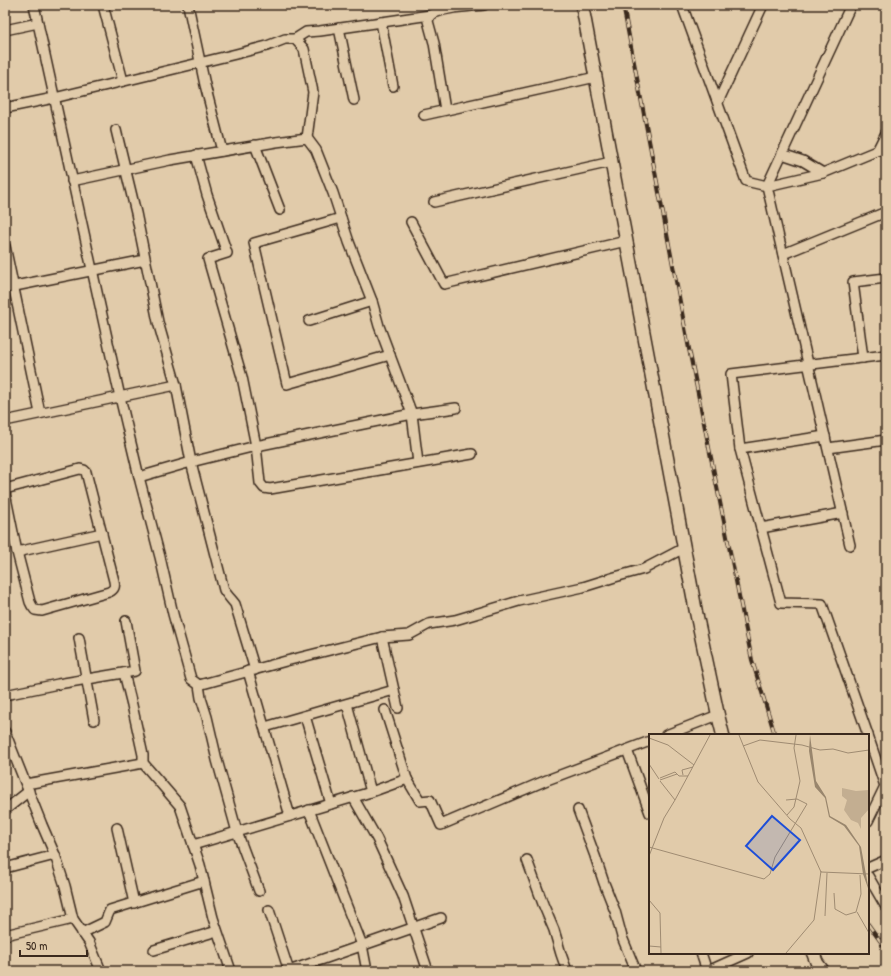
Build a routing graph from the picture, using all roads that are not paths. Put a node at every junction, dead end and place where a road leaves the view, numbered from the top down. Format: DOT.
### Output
graph roads {
  1 [pos="34,5"];
  2 [pos="103,5"];
  3 [pos="484,5"];
  4 [pos="582,5"];
  5 [pos="682,5"];
  6 [pos="763,5"];
  7 [pos="851,5"];
  8 [pos="191,6"];
  9 [pos="455,7"];
  10 [pos="430,15"];
  11 [pos="381,22"];
  12 [pos="38,23"];
  13 [pos="338,28"];
  14 [pos="5,30"];
  15 [pos="295,39"];
  16 [pos="200,62"];
  17 [pos="596,78"];
  18 [pos="123,81"];
  19 [pos="392,86"];
  20 [pos="54,98"];
  21 [pos="354,100"];
  22 [pos="718,102"];
  23 [pos="5,108"];
  24 [pos="445,110"];
  25 [pos="424,115"];
  26 [pos="116,130"];
  27 [pos="886,133"];
  28 [pos="307,138"];
  29 [pos="255,145"];
  30 [pos="886,147"];
  31 [pos="222,151"];
  32 [pos="877,151"];
  33 [pos="782,154"];
  34 [pos="196,155"];
  35 [pos="611,162"];
  36 [pos="125,170"];
  37 [pos="823,174"];
  38 [pos="72,181"];
  39 [pos="767,186"];
  40 [pos="434,202"];
  41 [pos="280,210"];
  42 [pos="886,212"];
  43 [pos="341,218"];
  44 [pos="411,222"];
  45 [pos="626,241"];
  46 [pos="5,246"];
  47 [pos="783,254"];
  48 [pos="145,260"];
  49 [pos="92,270"];
  50 [pos="886,278"];
  51 [pos="9,287"];
  52 [pos="372,301"];
  53 [pos="309,321"];
  54 [pos="390,355"];
  55 [pos="886,355"];
  56 [pos="863,358"];
  57 [pos="808,365"];
  58 [pos="176,385"];
  59 [pos="120,397"];
  60 [pos="456,408"];
  61 [pos="40,413"];
  62 [pos="412,414"];
  63 [pos="5,420"];
  64 [pos="825,436"];
  65 [pos="886,440"];
  66 [pos="256,446"];
  67 [pos="828,448"];
  68 [pos="740,449"];
  69 [pos="472,454"];
  70 [pos="191,462"];
  71 [pos="418,463"];
  72 [pos="139,477"];
  73 [pos="5,489"];
  74 [pos="5,493"];
  75 [pos="843,513"];
  76 [pos="761,528"];
  77 [pos="102,533"];
  78 [pos="850,545"];
  79 [pos="684,548"];
  80 [pos="17,552"];
  81 [pos="126,621"];
  82 [pos="79,638"];
  83 [pos="382,638"];
  84 [pos="252,670"];
  85 [pos="124,673"];
  86 [pos="87,680"];
  87 [pos="199,685"];
  88 [pos="394,690"];
  89 [pos="5,695"];
  90 [pos="347,704"];
  91 [pos="398,708"];
  92 [pos="385,710"];
  93 [pos="718,715"];
  94 [pos="305,716"];
  95 [pos="94,720"];
  96 [pos="265,727"];
  97 [pos="5,732"];
  98 [pos="669,734"];
  99 [pos="723,734"];
  100 [pos="867,734"];
  101 [pos="869,739"];
  102 [pos="649,741"];
  103 [pos="627,750"];
  104 [pos="143,763"];
  105 [pos="407,779"];
  106 [pos="28,788"];
  107 [pos="371,792"];
  108 [pos="353,797"];
  109 [pos="331,804"];
  110 [pos="5,810"];
  111 [pos="309,810"];
  112 [pos="578,810"];
  113 [pos="649,810"];
  114 [pos="290,816"];
  115 [pos="869,819"];
  116 [pos="117,828"];
  117 [pos="237,832"];
  118 [pos="194,845"];
  119 [pos="54,855"];
  120 [pos="527,860"];
  121 [pos="886,860"];
  122 [pos="5,868"];
  123 [pos="869,868"];
  124 [pos="869,878"];
  125 [pos="204,881"];
  126 [pos="260,891"];
  127 [pos="134,903"];
  128 [pos="886,907"];
  129 [pos="269,910"];
  130 [pos="441,918"];
  131 [pos="73,919"];
  132 [pos="413,927"];
  133 [pos="217,932"];
  134 [pos="82,933"];
  135 [pos="5,935"];
  136 [pos="362,945"];
  137 [pos="154,950"];
  138 [pos="701,954"];
  139 [pos="744,954"];
  140 [pos="813,954"];
  141 [pos="309,968"];
  142 [pos="100,971"];
  143 [pos="231,971"];
  144 [pos="289,971"];
  145 [pos="367,971"];
  146 [pos="428,971"];
  147 [pos="568,971"];
  148 [pos="636,971"];
  149 [pos="708,971"];
  150 [pos="823,971"];
  1 -- 12 [label="street"];
  2 -- 18 [label="street"];
  3 -- 9 [label="street"];
  4 -- 17 [label="street"];
  5 -- 22 [label="street"];
  6 -- 22 [label="street"];
  7 -- 33 [label="street"];
  8 -- 16 [label="street"];
  9 -- 10 [label="street"];
  10 -- 11 [label="street"];
  10 -- 24 [label="street"];
  11 -- 13 [label="street"];
  11 -- 19 [label="street"];
  12 -- 14 [label="street"];
  12 -- 20 [label="street"];
  13 -- 15 [label="street"];
  13 -- 21 [label="street"];
  15 -- 16 [label="street"];
  15 -- 28 [label="street"];
  16 -- 18 [label="street"];
  16 -- 31 [label="street"];
  17 -- 24 [label="street"];
  17 -- 35 [label="street"];
  18 -- 20 [label="street"];
  20 -- 23 [label="street"];
  20 -- 38 [label="street"];
  22 -- 39 [label="street"];
  24 -- 25 [label="street"];
  26 -- 36 [label="street"];
  27 -- 32 [label="street"];
  28 -- 29 [label="street"];
  28 -- 43 [label="street"];
  29 -- 31 [label="street"];
  29 -- 41 [label="street"];
  30 -- 32 [label="street"];
  31 -- 34 [label="street"];
  32 -- 37 [label="street"];
  33 -- 37 [label="street"];
  33 -- 39 [label="street"];
  34 -- 36 [label="street"];
  34 -- 66 [label="street"];
  35 -- 40 [label="street"];
  35 -- 45 [label="street"];
  36 -- 38 [label="street"];
  36 -- 48 [label="street"];
  37 -- 39 [label="street"];
  38 -- 49 [label="street"];
  39 -- 47 [label="street"];
  42 -- 47 [label="street"];
  43 -- 52 [label="street"];
  43 -- 54 [label="street"];
  44 -- 45 [label="street"];
  45 -- 79 [label="street"];
  46 -- 51 [label="street"];
  47 -- 57 [label="street"];
  48 -- 49 [label="street"];
  48 -- 58 [label="street"];
  49 -- 51 [label="street"];
  49 -- 59 [label="street"];
  50 -- 56 [label="street"];
  51 -- 61 [label="street"];
  52 -- 53 [label="street"];
  52 -- 54 [label="street"];
  54 -- 62 [label="street"];
  55 -- 56 [label="street"];
  56 -- 57 [label="street"];
  57 -- 64 [label="street"];
  57 -- 68 [label="street"];
  58 -- 59 [label="street"];
  58 -- 70 [label="street"];
  59 -- 61 [label="street"];
  59 -- 72 [label="street"];
  60 -- 62 [label="street"];
  61 -- 63 [label="street"];
  62 -- 66 [label="street"];
  62 -- 71 [label="street"];
  64 -- 67 [label="street"];
  64 -- 68 [label="street"];
  65 -- 67 [label="street"];
  66 -- 70 [label="street"];
  66 -- 71 [label="street"];
  67 -- 75 [label="street"];
  68 -- 76 [label="street"];
  69 -- 71 [label="street"];
  70 -- 72 [label="street"];
  70 -- 84 [label="street"];
  72 -- 87 [label="street"];
  73 -- 77 [label="street"];
  74 -- 80 [label="street"];
  75 -- 76 [label="street"];
  75 -- 78 [label="street"];
  76 -- 100 [label="street"];
  77 -- 80 [label="street"];
  77 -- 80 [label="street"];
  79 -- 83 [label="street"];
  79 -- 93 [label="street"];
  81 -- 85 [label="street"];
  82 -- 86 [label="street"];
  83 -- 84 [label="street"];
  83 -- 88 [label="street"];
  84 -- 87 [label="street"];
  84 -- 96 [label="street"];
  85 -- 86 [label="street"];
  85 -- 104 [label="street"];
  86 -- 89 [label="street"];
  86 -- 95 [label="street"];
  87 -- 117 [label="street"];
  88 -- 90 [label="street"];
  88 -- 91 [label="street"];
  90 -- 94 [label="street"];
  90 -- 107 [label="street"];
  92 -- 105 [label="street"];
  93 -- 98 [label="street"];
  93 -- 99 [label="street"];
  94 -- 96 [label="street"];
  94 -- 109 [label="street"];
  96 -- 114 [label="street"];
  97 -- 106 [label="street"];
  101 -- 115 [label="street"];
  102 -- 103 [label="street"];
  103 -- 105 [label="street"];
  103 -- 113 [label="street"];
  104 -- 106 [label="street"];
  104 -- 118 [label="street"];
  105 -- 107 [label="street"];
  106 -- 110 [label="street"];
  106 -- 119 [label="street"];
  107 -- 108 [label="street"];
  108 -- 109 [label="street"];
  108 -- 132 [label="street"];
  109 -- 111 [label="street"];
  111 -- 114 [label="street"];
  111 -- 136 [label="street"];
  112 -- 148 [label="street"];
  114 -- 117 [label="street"];
  116 -- 127 [label="street"];
  117 -- 118 [label="street"];
  117 -- 126 [label="street"];
  118 -- 125 [label="street"];
  119 -- 122 [label="street"];
  119 -- 131 [label="street"];
  120 -- 147 [label="street"];
  121 -- 123 [label="street"];
  124 -- 128 [label="street"];
  125 -- 127 [label="street"];
  125 -- 133 [label="street"];
  127 -- 134 [label="street"];
  129 -- 144 [label="street"];
  130 -- 132 [label="street"];
  131 -- 134 [label="street"];
  131 -- 135 [label="street"];
  132 -- 136 [label="street"];
  132 -- 146 [label="street"];
  133 -- 137 [label="street"];
  133 -- 143 [label="street"];
  134 -- 142 [label="street"];
  136 -- 141 [label="street"];
  136 -- 145 [label="street"];
  138 -- 149 [label="street"];
  139 -- 149 [label="street"];
  140 -- 150 [label="street"];
  141 -- 144 [label="street"];
}
